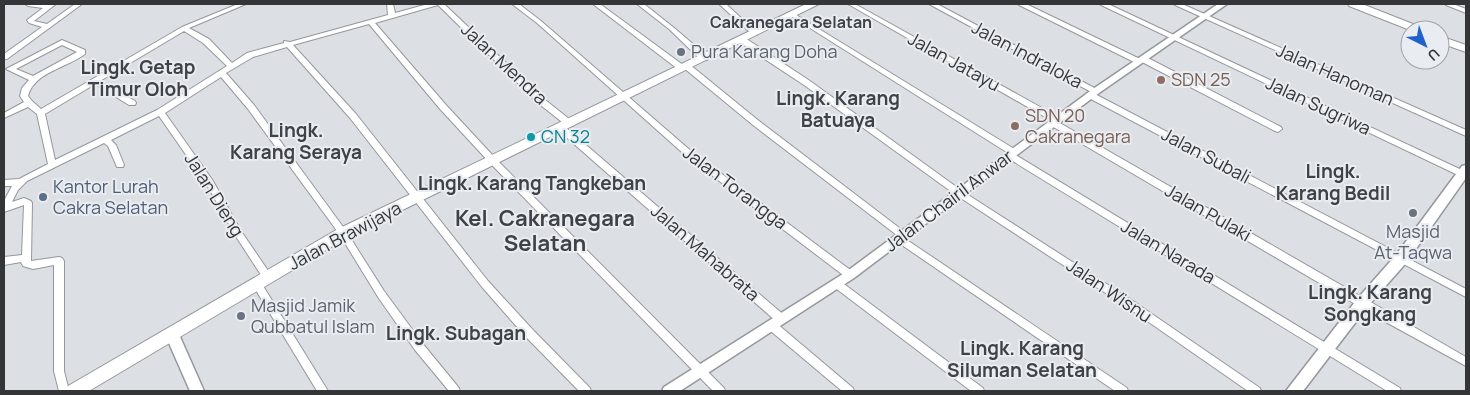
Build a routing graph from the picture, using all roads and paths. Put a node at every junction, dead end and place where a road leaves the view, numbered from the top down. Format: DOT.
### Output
graph roads {
  1 [pos="28,4"];
  2 [pos="79,4"];
  3 [pos="243,4"];
  4 [pos="390,4"];
  5 [pos="434,4"];
  6 [pos="440,4"];
  7 [pos="514,4"];
  8 [pos="596,4"];
  9 [pos="640,4"];
  10 [pos="722,4"];
  11 [pos="851,4"];
  12 [pos="932,4"];
  13 [pos="1021,4"];
  14 [pos="1103,4"];
  15 [pos="1176,4"];
  16 [pos="1223,4"];
  17 [pos="1354,4"];
  18 [pos="1448,4"];
  19 [pos="51,5"];
  20 [pos="804,7"];
  21 [pos="1466,11"];
  22 [pos="392,16"];
  23 [pos="1204,17"];
  24 [pos="371,22"];
  25 [pos="1400,22"];
  26 [pos="48,26"];
  27 [pos="184,28"];
  28 [pos="755,34"];
  29 [pos="1173,38"];
  30 [pos="742,40"];
  31 [pos="288,43"];
  32 [pos="1450,43"];
  33 [pos="1466,49"];
  34 [pos="4,57"];
  35 [pos="704,58"];
  36 [pos="1141,60"];
  37 [pos="231,66"];
  38 [pos="684,68"];
  39 [pos="222,73"];
  40 [pos="33,79"];
  41 [pos="95,81"];
  42 [pos="1093,93"];
  43 [pos="623,97"];
  44 [pos="132,103"];
  45 [pos="29,104"];
  46 [pos="160,112"];
  47 [pos="41,113"];
  48 [pos="4,116"];
  49 [pos="1055,121"];
  50 [pos="565,126"];
  51 [pos="1278,129"];
  52 [pos="1466,133"];
  53 [pos="106,140"];
  54 [pos="1011,154"];
  55 [pos="494,161"];
  56 [pos="52,165"];
  57 [pos="120,166"];
  58 [pos="1464,172"];
  59 [pos="20,182"];
  60 [pos="4,183"];
  61 [pos="959,193"];
  62 [pos="417,198"];
  63 [pos="4,208"];
  64 [pos="343,233"];
  65 [pos="901,237"];
  66 [pos="26,258"];
  67 [pos="1401,259"];
  68 [pos="5,263"];
  69 [pos="850,275"];
  70 [pos="262,281"];
  71 [pos="837,284"];
  72 [pos="1466,293"];
  73 [pos="1363,302"];
  74 [pos="776,322"];
  75 [pos="172,334"];
  76 [pos="1328,349"];
  77 [pos="1466,362"];
  78 [pos="700,370"];
  79 [pos="64,391"];
  80 [pos="74,391"];
  81 [pos="197,391"];
  82 [pos="323,391"];
  83 [pos="455,391"];
  84 [pos="586,391"];
  85 [pos="669,391"];
  86 [pos="720,391"];
  87 [pos="849,391"];
  88 [pos="979,391"];
  89 [pos="1123,391"];
  90 [pos="1256,391"];
  91 [pos="1294,391"];
  92 [pos="1396,391"];
  1 -- 19 [label="street"];
  2 -- 26 [label="street"];
  3 -- 27 [label="street"];
  4 -- 22 [label="street"];
  5 -- 22 [label="street"];
  6 -- 50 [label="street, Jalan Mendra"];
  7 -- 43 [label="street, Jalan Torangga"];
  8 -- 38 [label="street"];
  9 -- 35 [label="street"];
  10 -- 28 [label="street"];
  11 -- 49 [label="street, Jalan Jatayu"];
  12 -- 42 [label="street, Jalan Indraloka"];
  13 -- 36 [label="street"];
  14 -- 29 [label="street, Jalan Sugriwa"];
  15 -- 23 [label="street, Jalan Hanoman"];
  16 -- 23 [label="street, Jalan Chairil Anwar"];
  17 -- 25 [label="main road"];
  18 -- 21 [label="street"];
  19 -- 26 [label="street"];
  20 -- 28 [label="main road, Jalan Brawijaya"];
  20 -- 54 [label="street, Jalan Narada"];
  22 -- 24 [label="street"];
  23 -- 29 [label="street, Jalan Chairil Anwar"];
  23 -- 52 [label="street, Jalan Hanoman"];
  24 -- 31 [label="street"];
  24 -- 55 [label="street"];
  26 -- 34 [label="street"];
  27 -- 37 [label="street"];
  27 -- 41 [label="street"];
  28 -- 30 [label="main road, Jalan Brawijaya"];
  29 -- 36 [label="street, Jalan Chairil Anwar"];
  29 -- 58 [label="street, Jalan Sugriwa"];
  30 -- 35 [label="main road, Jalan Brawijaya"];
  30 -- 61 [label="street, Jalan Wisnu"];
  31 -- 37 [label="street"];
  31 -- 62 [label="street"];
  32 -- 33 [label="main road"];
  35 -- 38 [label="main road, Jalan Brawijaya"];
  36 -- 42 [label="street, Jalan Chairil Anwar"];
  36 -- 51 [label="street"];
  37 -- 39 [label="street"];
  38 -- 43 [label="main road, Jalan Brawijaya"];
  38 -- 65 [label="street"];
  39 -- 46 [label="street"];
  39 -- 64 [label="street"];
  40 -- 40 [label="street"];
  40 -- 45 [label="street"];
  41 -- 44 [label="street"];
  41 -- 47 [label="street"];
  42 -- 49 [label="street, Jalan Chairil Anwar"];
  42 -- 67 [label="street, Jalan Subali"];
  43 -- 50 [label="main road, Jalan Brawijaya"];
  43 -- 69 [label="street, Jalan Torangga"];
  45 -- 47 [label="street"];
  45 -- 48 [label="street"];
  46 -- 53 [label="street"];
  46 -- 70 [label="street, Jalan Dieng"];
  47 -- 56 [label="street"];
  49 -- 54 [label="street, Jalan Chairil Anwar"];
  49 -- 73 [label="street, Jalan Pulaki"];
  50 -- 55 [label="main road, Jalan Brawijaya"];
  50 -- 74 [label="street, Jalan Mahabrata"];
  53 -- 56 [label="street"];
  53 -- 57 [label="street"];
  54 -- 61 [label="street, Jalan Chairil Anwar"];
  54 -- 76 [label="street, Jalan Narada"];
  55 -- 62 [label="main road, Jalan Brawijaya"];
  55 -- 78 [label="street"];
  56 -- 59 [label="street"];
  58 -- 67 [label="main road"];
  59 -- 60 [label="street"];
  59 -- 63 [label="street"];
  61 -- 65 [label="street, Jalan Chairil Anwar"];
  61 -- 90 [label="street, Jalan Wisnu"];
  62 -- 64 [label="main road, Jalan Brawijaya"];
  62 -- 84 [label="street"];
  63 -- 66 [label="street"];
  64 -- 70 [label="main road, Jalan Brawijaya"];
  64 -- 83 [label="street"];
  65 -- 69 [label="street, Jalan Chairil Anwar"];
  65 -- 89 [label="street"];
  66 -- 68 [label="street"];
  66 -- 79 [label="street"];
  67 -- 72 [label="street, Jalan Subali"];
  67 -- 73 [label="main road"];
  69 -- 71 [label="street, Jalan Chairil Anwar"];
  70 -- 75 [label="main road, Jalan Brawijaya"];
  70 -- 82 [label="street"];
  71 -- 74 [label="street, Jalan Chairil Anwar"];
  71 -- 88 [label="street"];
  73 -- 76 [label="main road"];
  73 -- 77 [label="street, Jalan Pulaki"];
  74 -- 78 [label="street, Jalan Chairil Anwar"];
  74 -- 87 [label="street, Jalan Mahabrata"];
  75 -- 80 [label="main road, Jalan Brawijaya"];
  75 -- 81 [label="street"];
  76 -- 91 [label="main road"];
  76 -- 92 [label="street, Jalan Narada"];
  78 -- 85 [label="street, Jalan Chairil Anwar"];
  78 -- 86 [label="street"];
}
